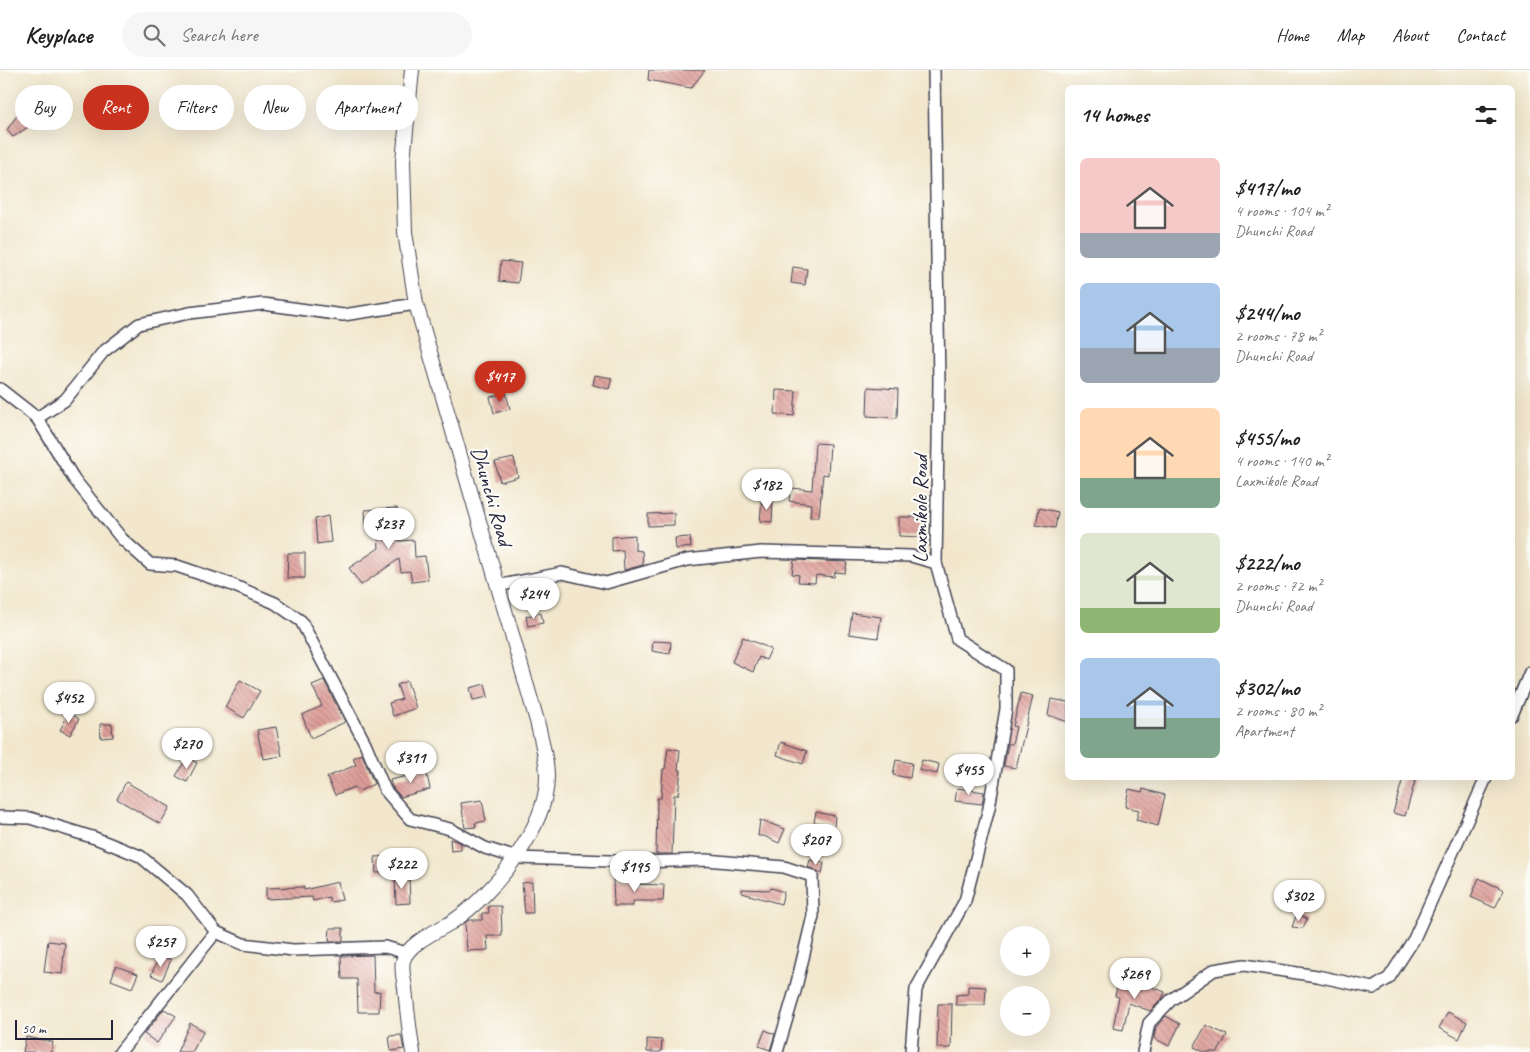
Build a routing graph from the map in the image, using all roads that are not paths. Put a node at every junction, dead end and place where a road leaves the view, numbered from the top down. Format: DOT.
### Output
graph roads {
  1 [pos="412,70"];
  2 [pos="934,70"];
  3 [pos="416,304"];
  4 [pos="0,389"];
  5 [pos="37,418"];
  6 [pos="936,562"];
  7 [pos="498,586"];
  8 [pos="1530,672"];
  9 [pos="1515,707"];
  10 [pos="1485,780"];
  11 [pos="0,816"];
  12 [pos="516,858"];
  13 [pos="216,932"];
  14 [pos="407,953"];
  15 [pos="120,1052"];
  16 [pos="414,1052"];
  17 [pos="777,1052"];
  18 [pos="911,1052"];
  19 [pos="1143,1052"];
  1 -- 3 [label="street, Dhunchi Road"];
  2 -- 6 [label="street, Laxmikole Road"];
  3 -- 5 [label="street"];
  3 -- 7 [label="street, Dhunchi Road"];
  4 -- 5 [label="street"];
  5 -- 12 [label="street"];
  6 -- 7 [label="street"];
  6 -- 18 [label="street, Laxmikole Road"];
  7 -- 12 [label="street, Dhunchi Road"];
  8 -- 9 [label="street"];
  10 -- 19 [label="street"];
  11 -- 13 [label="street"];
  12 -- 14 [label="street, Dhunchi Road"];
  12 -- 17 [label="street"];
  13 -- 14 [label="street"];
  13 -- 15 [label="street"];
  14 -- 16 [label="street"];
}
